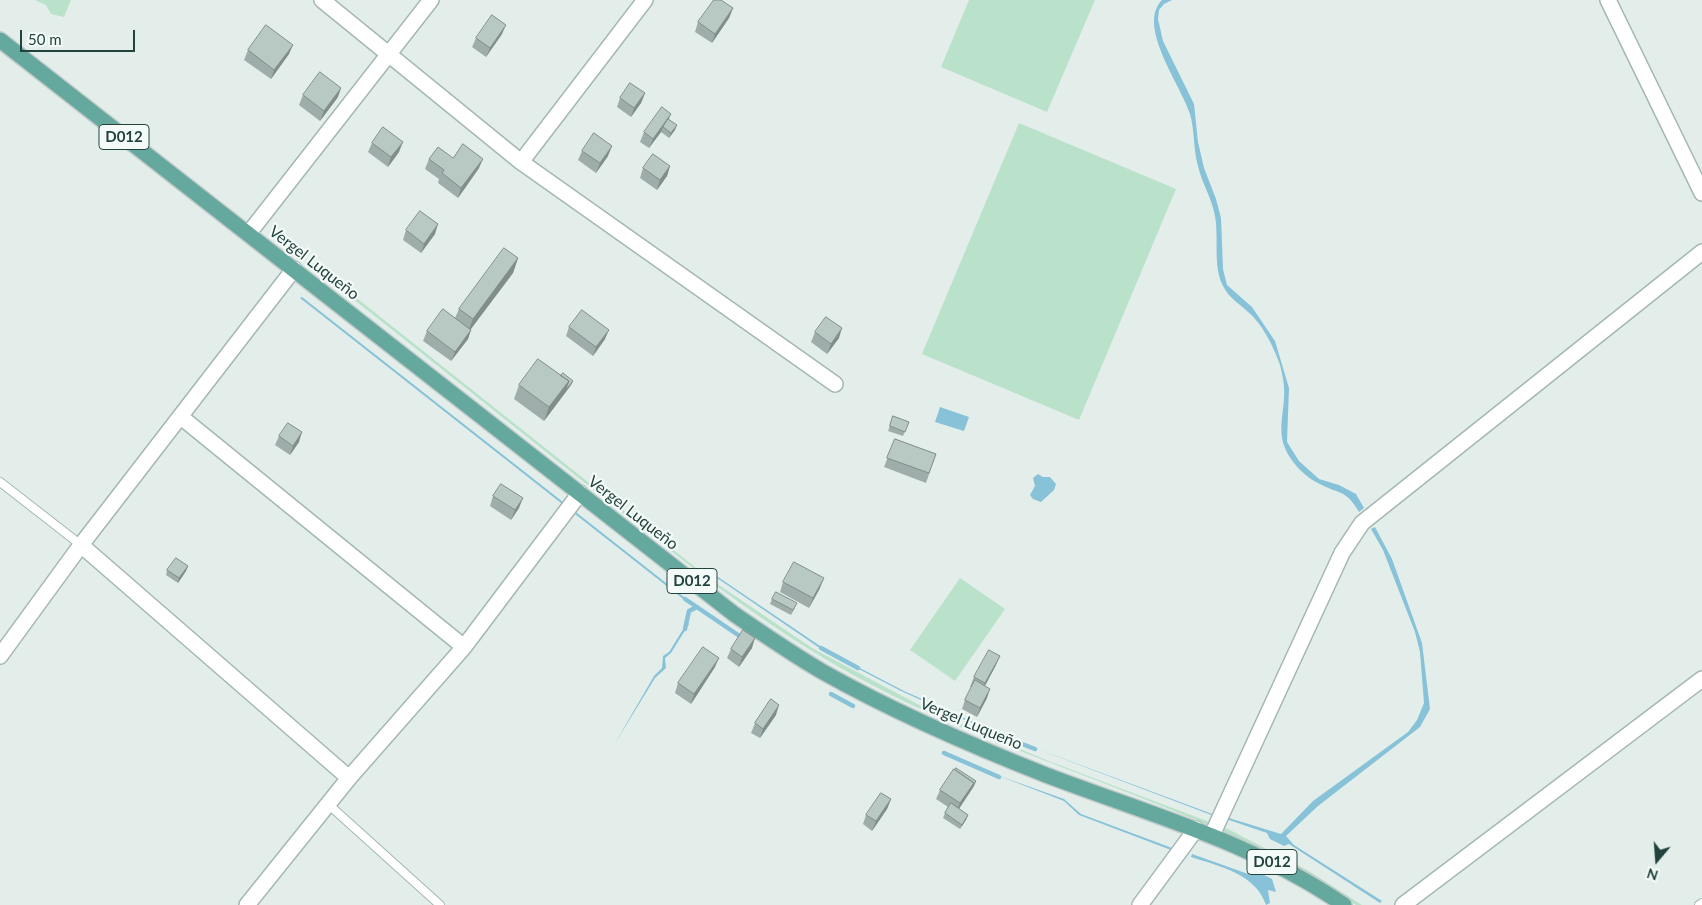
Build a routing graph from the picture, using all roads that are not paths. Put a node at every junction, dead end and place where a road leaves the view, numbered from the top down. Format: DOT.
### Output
graph roads {
  1 [pos="322,0"];
  2 [pos="431,0"];
  3 [pos="645,0"];
  4 [pos="1608,0"];
  5 [pos="0,40"];
  6 [pos="389,54"];
  7 [pos="521,162"];
  8 [pos="1702,193"];
  9 [pos="249,233"];
  10 [pos="1702,252"];
  11 [pos="294,268"];
  12 [pos="835,384"];
  13 [pos="181,417"];
  14 [pos="0,482"];
  15 [pos="573,503"];
  16 [pos="81,545"];
  17 [pos="464,647"];
  18 [pos="0,656"];
  19 [pos="1702,680"];
  20 [pos="350,778"];
  21 [pos="328,804"];
  22 [pos="1196,829"];
  23 [pos="1212,835"];
  24 [pos="1702,903"];
  25 [pos="1341,904"];
  26 [pos="247,905"];
  27 [pos="440,905"];
  28 [pos="1140,905"];
  29 [pos="1403,905"];
  30 [pos="1699,905"];
  1 -- 6 [label="street"];
  2 -- 6 [label="street"];
  3 -- 7 [label="street"];
  4 -- 8 [label="street"];
  5 -- 9 [label="main road, Vergel Luqueño / D012"];
  6 -- 7 [label="street"];
  6 -- 9 [label="street"];
  7 -- 12 [label="street"];
  9 -- 11 [label="main road, Vergel Luqueño / D012"];
  10 -- 23 [label="street"];
  11 -- 13 [label="street"];
  11 -- 15 [label="main road, Vergel Luqueño / D012"];
  13 -- 16 [label="street"];
  13 -- 17 [label="street"];
  14 -- 16 [label="lane"];
  15 -- 17 [label="street"];
  15 -- 22 [label="main road, Vergel Luqueño / D012"];
  16 -- 18 [label="street"];
  16 -- 20 [label="street"];
  17 -- 20 [label="street"];
  19 -- 29 [label="street"];
  20 -- 21 [label="street"];
  21 -- 26 [label="street"];
  21 -- 27 [label="lane"];
  22 -- 23 [label="main road, Vergel Luqueño / D012"];
  22 -- 28 [label="street"];
  23 -- 25 [label="main road, Vergel Luqueño / D012"];
  24 -- 30 [label="lane"];
}
